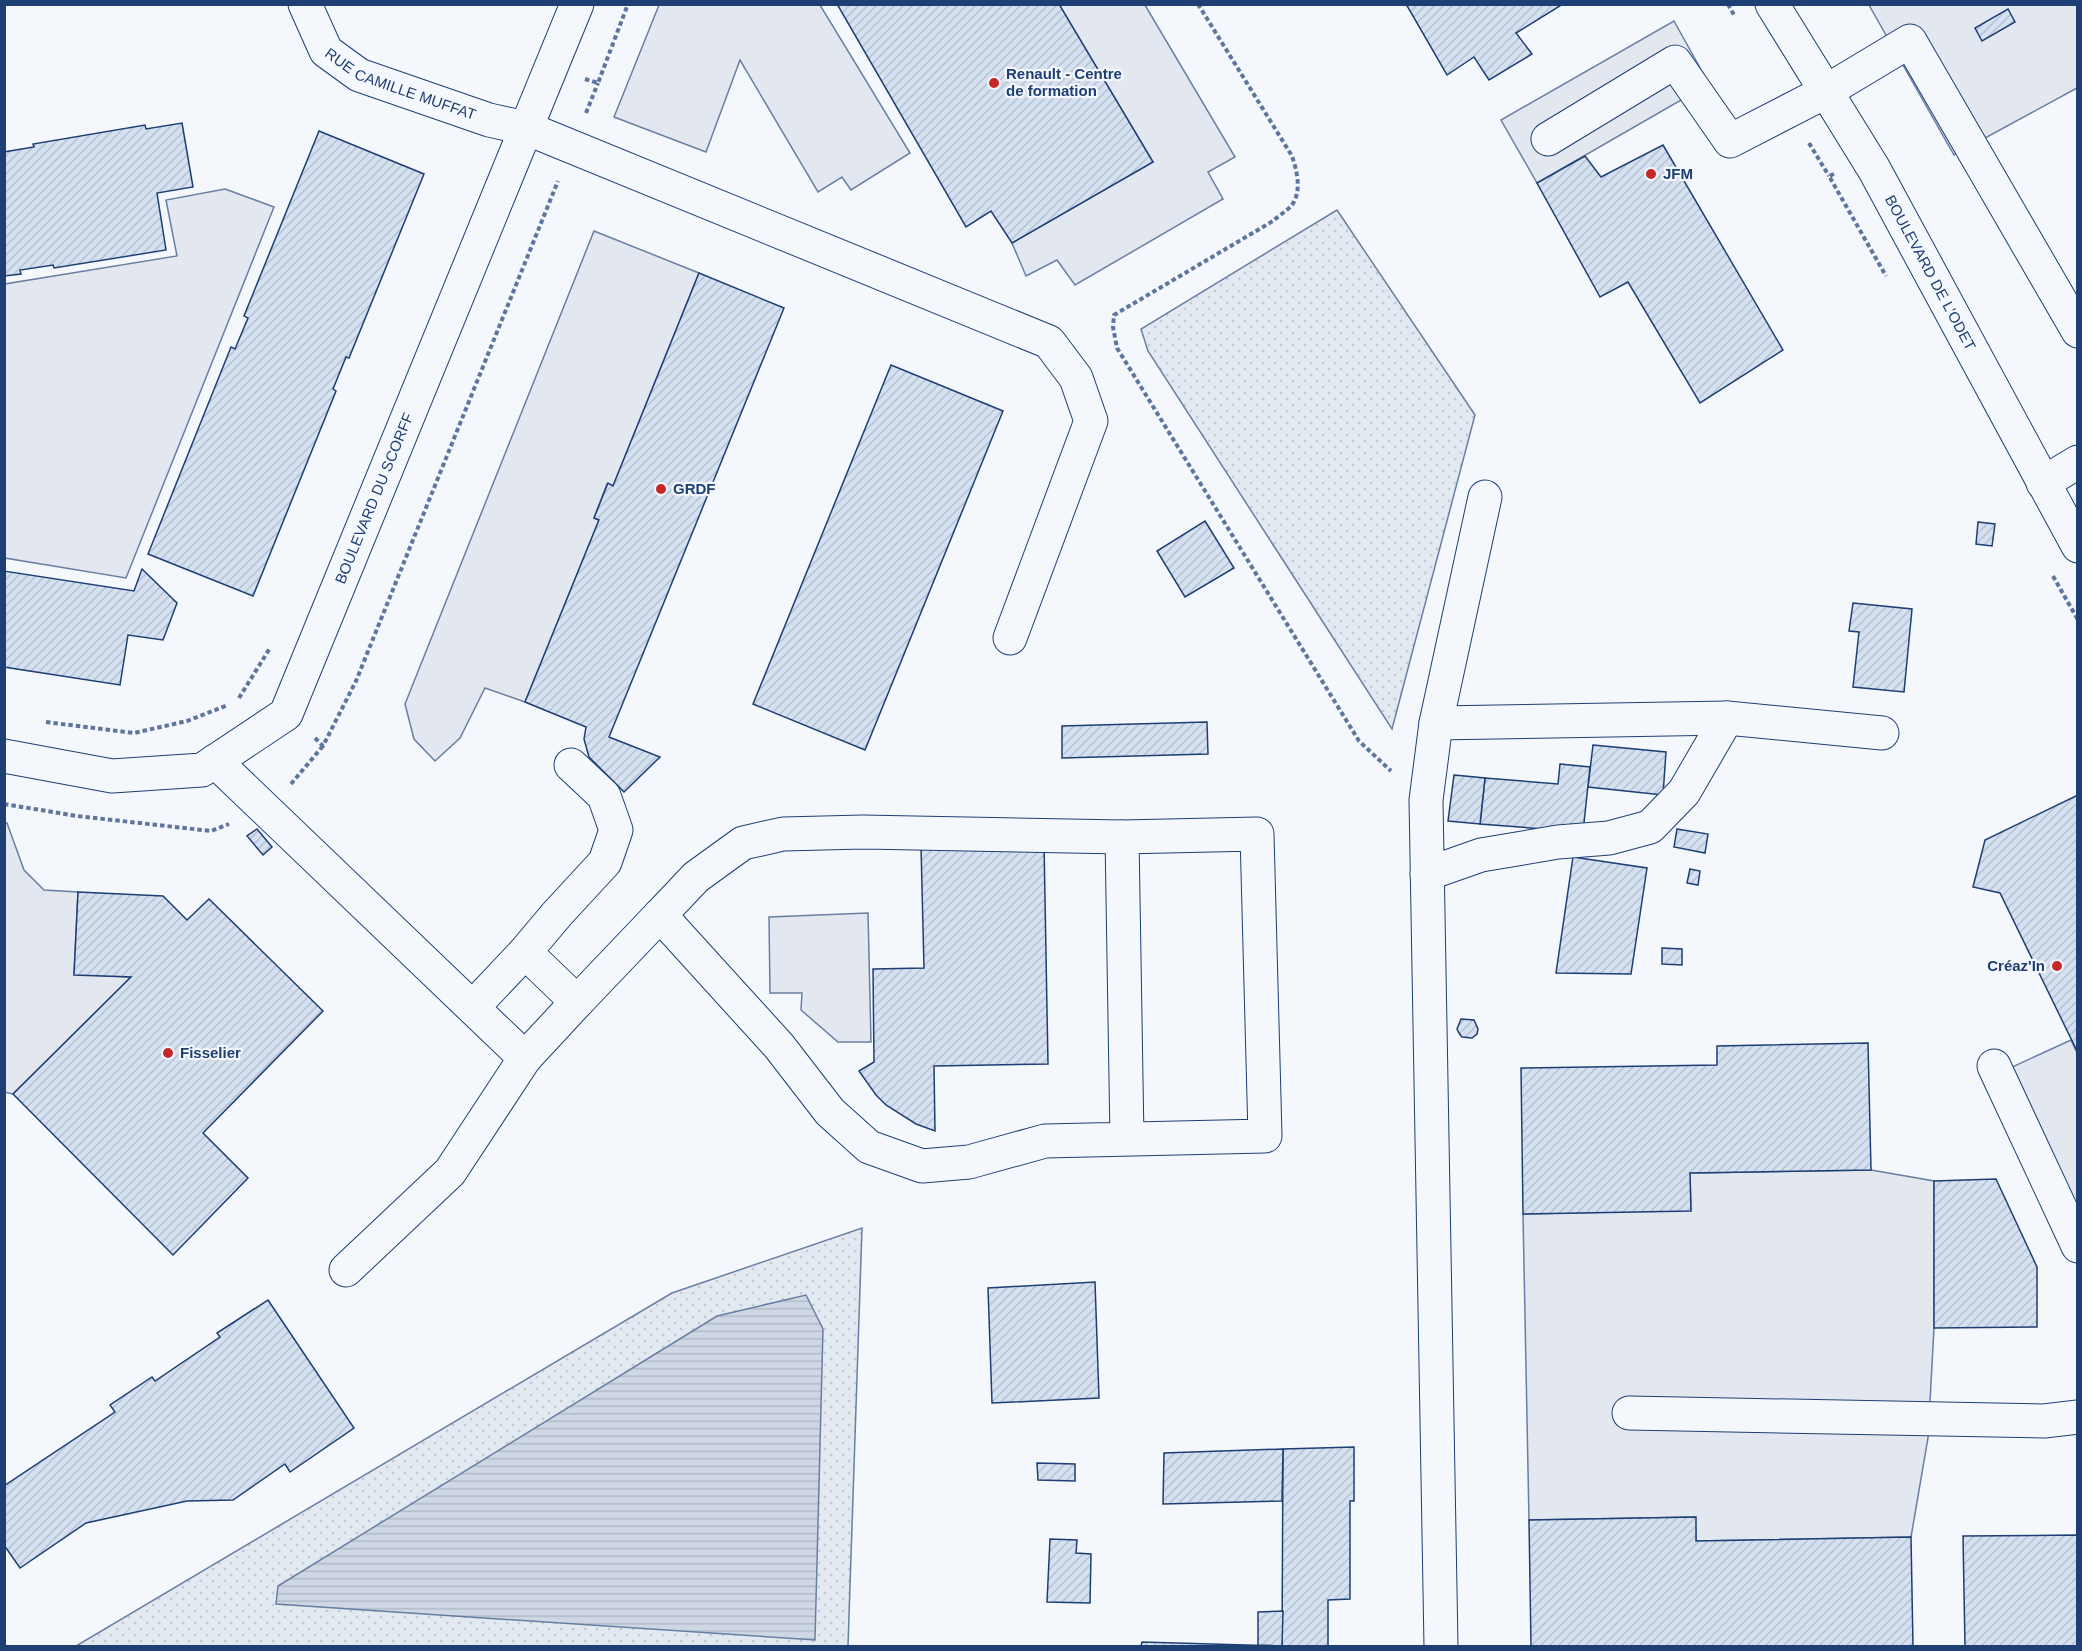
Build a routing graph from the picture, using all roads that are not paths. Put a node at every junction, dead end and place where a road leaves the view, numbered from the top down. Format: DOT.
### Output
graph roads {
  1 [pos="305,4"];
  2 [pos="577,4"];
  3 [pos="1773,4"];
  4 [pos="1825,92"];
  5 [pos="526,128"];
  6 [pos="1548,139"];
  7 [pos="2078,331"];
  8 [pos="2078,462"];
  9 [pos="2043,483"];
  10 [pos="1485,496"];
  11 [pos="2078,546"];
  12 [pos="1010,638"];
  13 [pos="1727,718"];
  14 [pos="1436,723"];
  15 [pos="1882,733"];
  16 [pos="4,756"];
  17 [pos="215,761"];
  18 [pos="571,765"];
  19 [pos="1122,837"];
  20 [pos="1427,874"];
  21 [pos="660,915"];
  22 [pos="525,952"];
  23 [pos="578,1002"];
  24 [pos="472,1007"];
  25 [pos="525,1058"];
  26 [pos="1994,1066"];
  27 [pos="1127,1139"];
  28 [pos="2078,1246"];
  29 [pos="346,1270"];
  30 [pos="1629,1413"];
  31 [pos="2078,1417"];
  32 [pos="1442,1647"];
  1 -- 5 [label="street, RUE CAMILLE MUFFAT"];
  2 -- 5 [label="street, BOULEVARD DU SCORFF"];
  3 -- 4 [label="street, BOULEVARD DE L'ODET"];
  4 -- 6 [label="street"];
  4 -- 7 [label="street"];
  4 -- 9 [label="street, BOULEVARD DE L'ODET"];
  5 -- 12 [label="street, RUE CAMILLE MUFFAT"];
  5 -- 17 [label="street, BOULEVARD DU SCORFF"];
  8 -- 9 [label="street"];
  9 -- 11 [label="street, BOULEVARD DE L'ODET"];
  10 -- 14 [label="street"];
  13 -- 14 [label="street"];
  13 -- 15 [label="street"];
  13 -- 20 [label="street"];
  14 -- 20 [label="street"];
  16 -- 17 [label="street"];
  17 -- 24 [label="street"];
  18 -- 22 [label="street"];
  19 -- 21 [label="street"];
  19 -- 27 [label="street"];
  19 -- 27 [label="street"];
  20 -- 32 [label="street"];
  21 -- 23 [label="street"];
  21 -- 27 [label="street"];
  22 -- 23 [label="street"];
  22 -- 24 [label="street"];
  23 -- 25 [label="street"];
  24 -- 25 [label="street"];
  25 -- 29 [label="street"];
  26 -- 28 [label="street"];
  30 -- 31 [label="street"];
}
